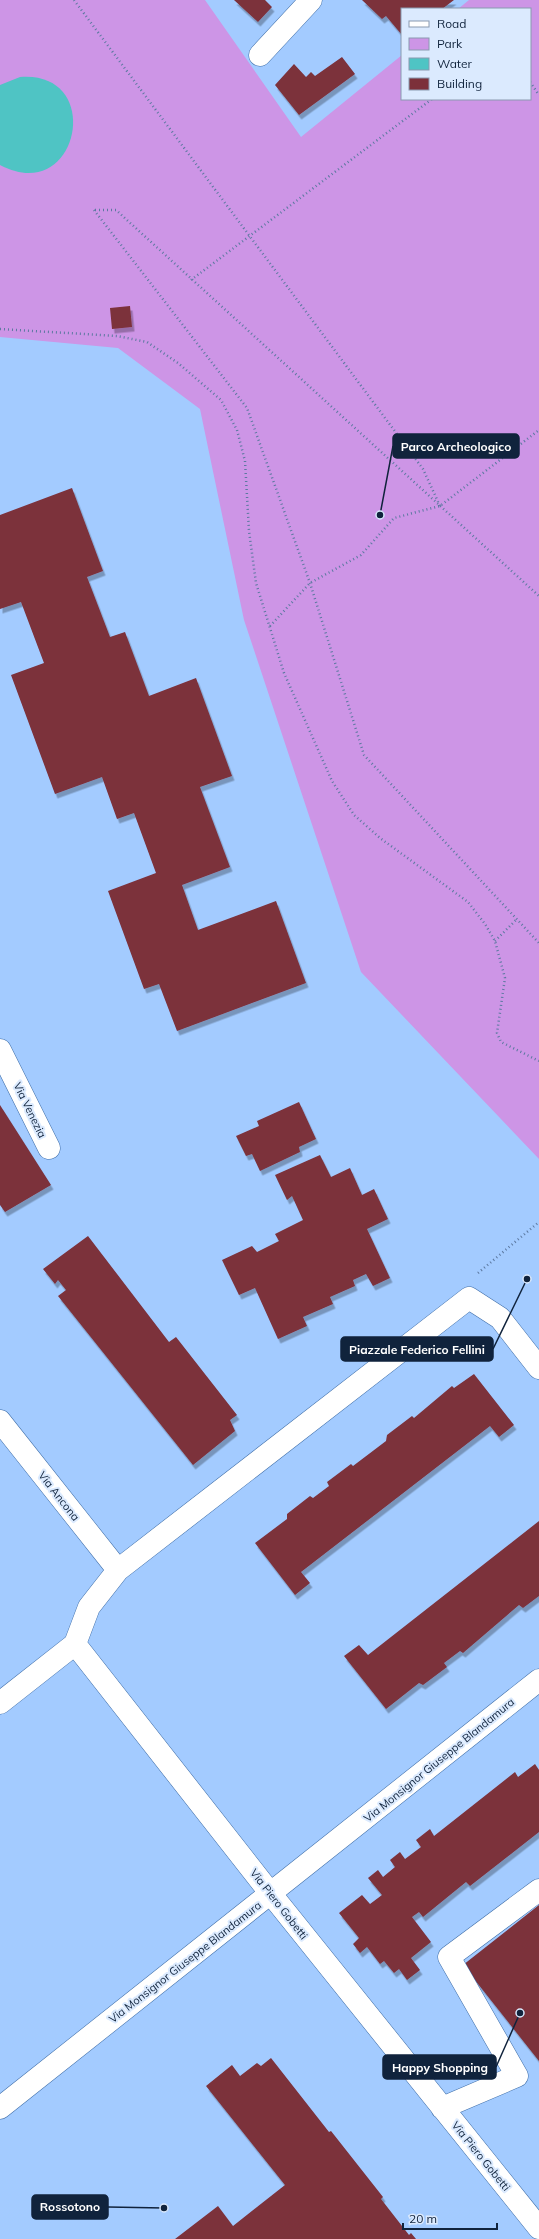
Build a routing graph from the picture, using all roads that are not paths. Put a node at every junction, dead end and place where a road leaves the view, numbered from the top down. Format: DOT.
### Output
graph roads {
  1 [pos="311,0"];
  2 [pos="260,55"];
  3 [pos="0,1050"];
  4 [pos="49,1148"];
  5 [pos="539,1368"];
  6 [pos="0,1421"];
  7 [pos="118,1570"];
  8 [pos="75,1644"];
  9 [pos="539,1680"];
  10 [pos="0,1703"];
  11 [pos="539,1890"];
  12 [pos="271,1894"];
  13 [pos="0,2108"];
  14 [pos="442,2108"];
  15 [pos="539,2228"];
  1 -- 2 [label="street"];
  3 -- 4 [label="street, Via Venezia"];
  5 -- 7 [label="street"];
  6 -- 7 [label="street, Via Ancona"];
  7 -- 8 [label="street"];
  8 -- 10 [label="street"];
  8 -- 12 [label="street, Via Piero Gobetti"];
  9 -- 12 [label="street, Via Monsignor Giuseppe Blandamura"];
  11 -- 14 [label="street"];
  12 -- 13 [label="street, Via Monsignor Giuseppe Blandamura"];
  12 -- 14 [label="street, Via Piero Gobetti"];
  14 -- 15 [label="street, Via Piero Gobetti"];
}
